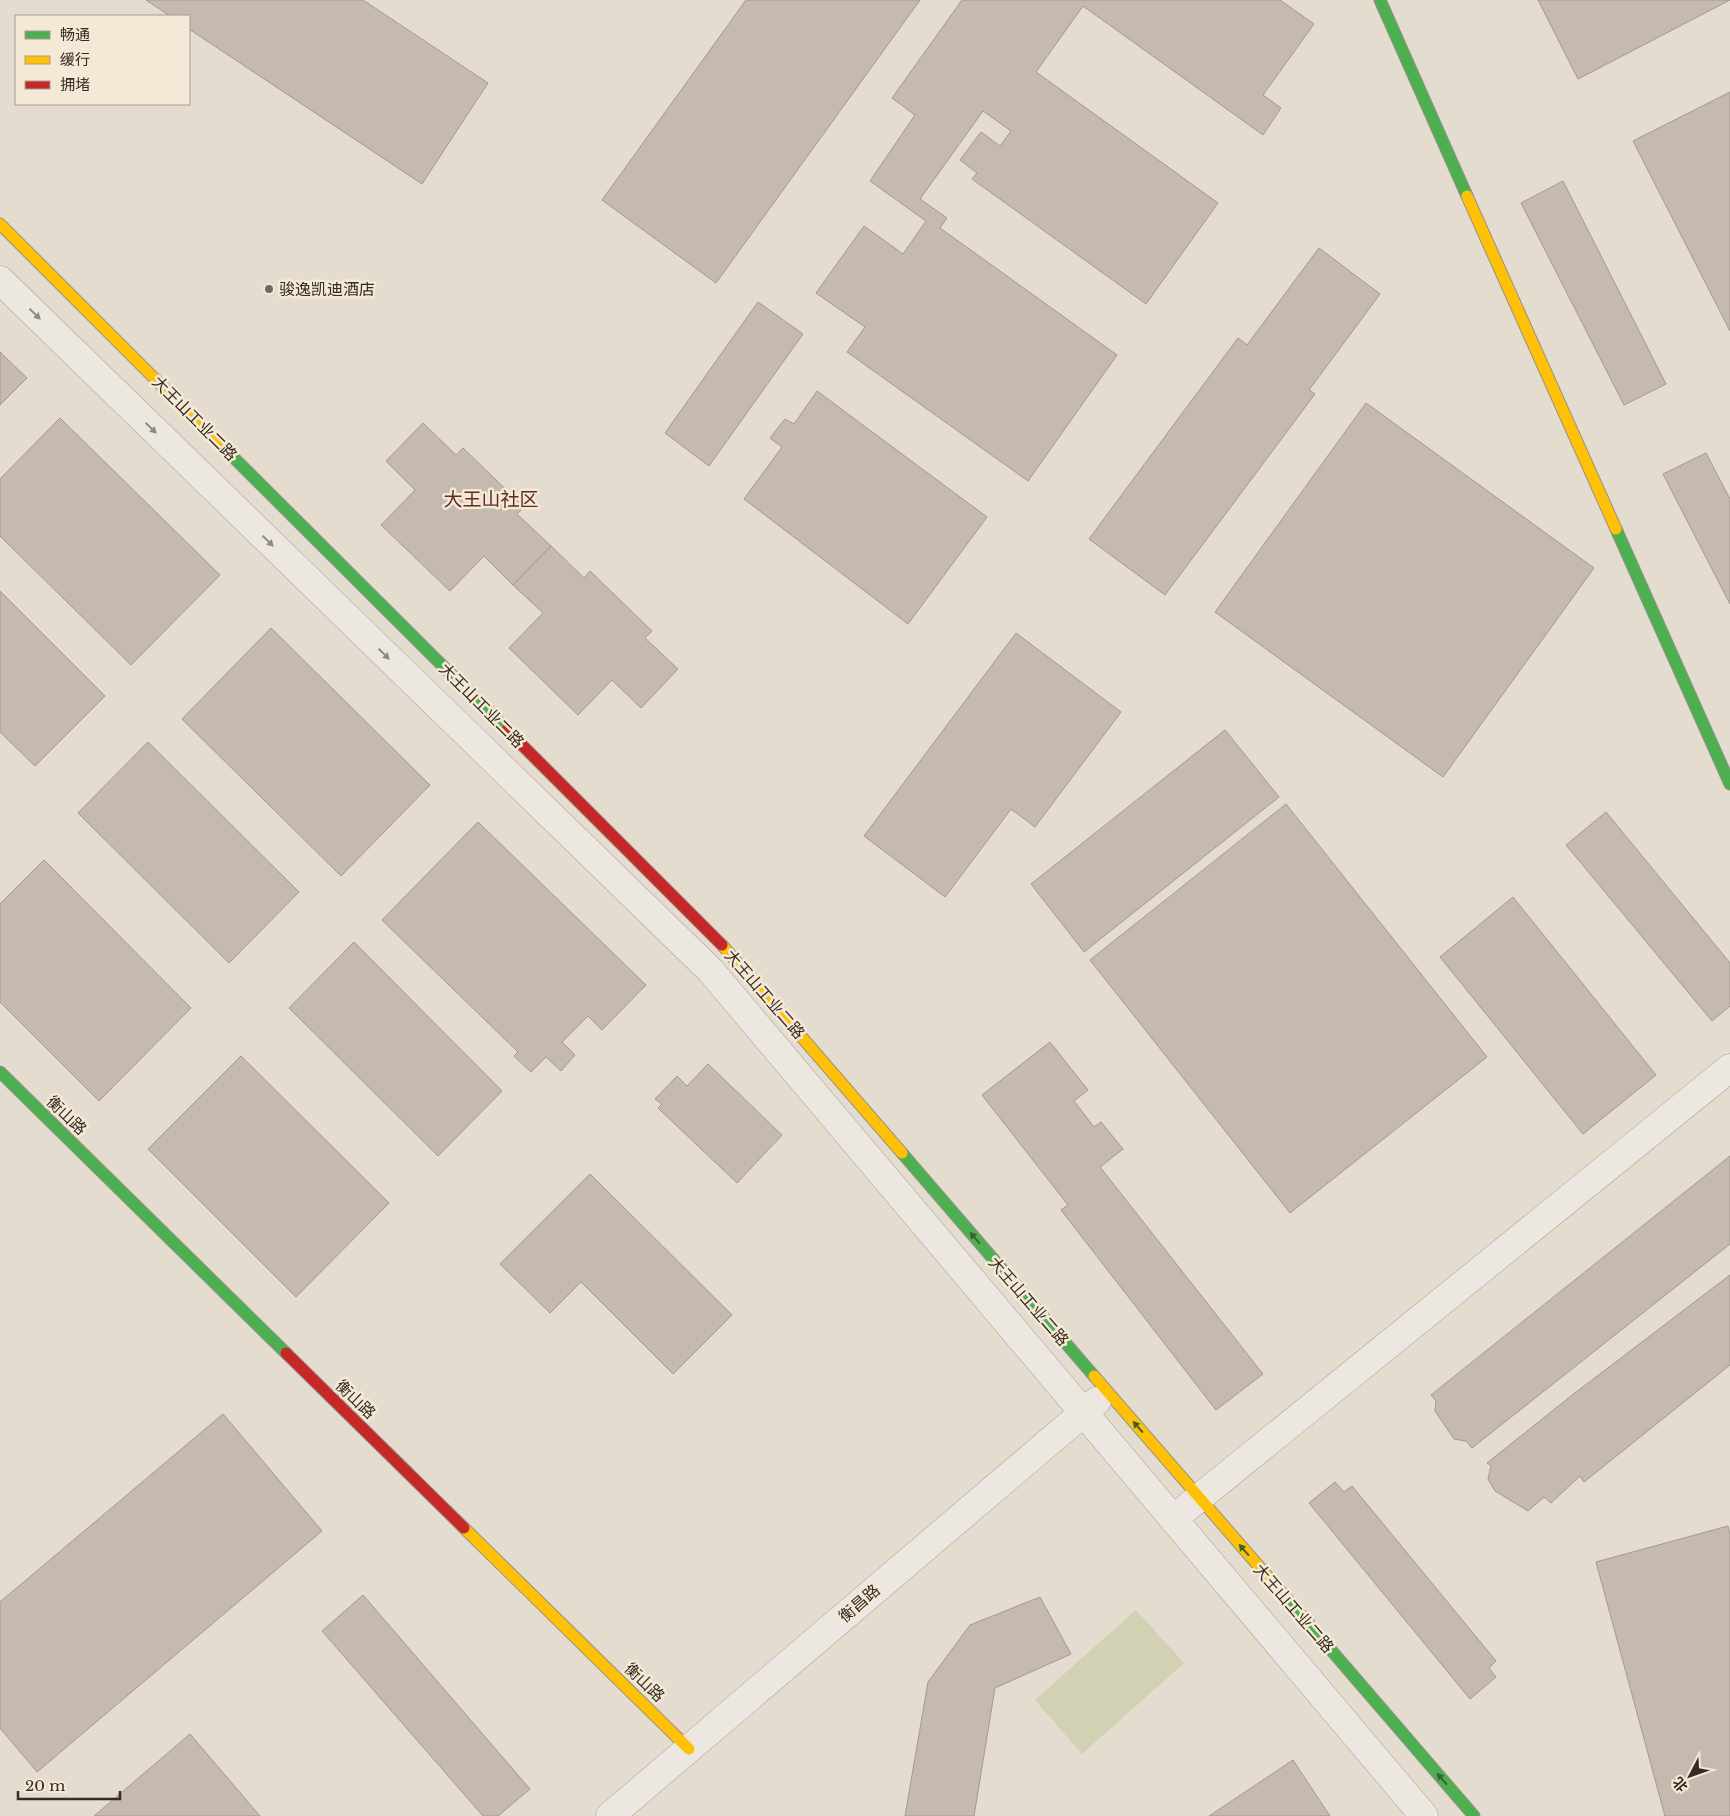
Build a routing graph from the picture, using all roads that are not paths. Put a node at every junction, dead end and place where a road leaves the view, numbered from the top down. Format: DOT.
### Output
graph roads {
  1 [pos="1380,0"];
  2 [pos="0,224"];
  3 [pos="0,280"];
  4 [pos="1730,784"];
  5 [pos="1730,1068"];
  6 [pos="0,1072"];
  7 [pos="1108,1392"];
  8 [pos="1082,1412"];
  9 [pos="1198,1497"];
  10 [pos="1173,1519"];
  11 [pos="689,1749"];
  12 [pos="610,1816"];
  13 [pos="1424,1816"];
  14 [pos="1474,1816"];
  1 -- 4 [label="street"];
  7 -- 2 [label="street, 大王山工业二路, one-way"];
  3 -- 8 [label="street, 大王山工业二路, one-way"];
  5 -- 9 [label="street"];
  6 -- 11 [label="street, 衡山路"];
  7 -- 8 [label="street, 衡昌路"];
  9 -- 7 [label="street, 大王山工业二路, one-way"];
  8 -- 10 [label="street, 大王山工业二路"];
  8 -- 11 [label="street, 衡昌路"];
  9 -- 10 [label="street"];
  14 -- 9 [label="street, 大王山工业二路, one-way"];
  10 -- 13 [label="street, 大王山工业二路"];
  11 -- 12 [label="street, 衡昌路"];
}
